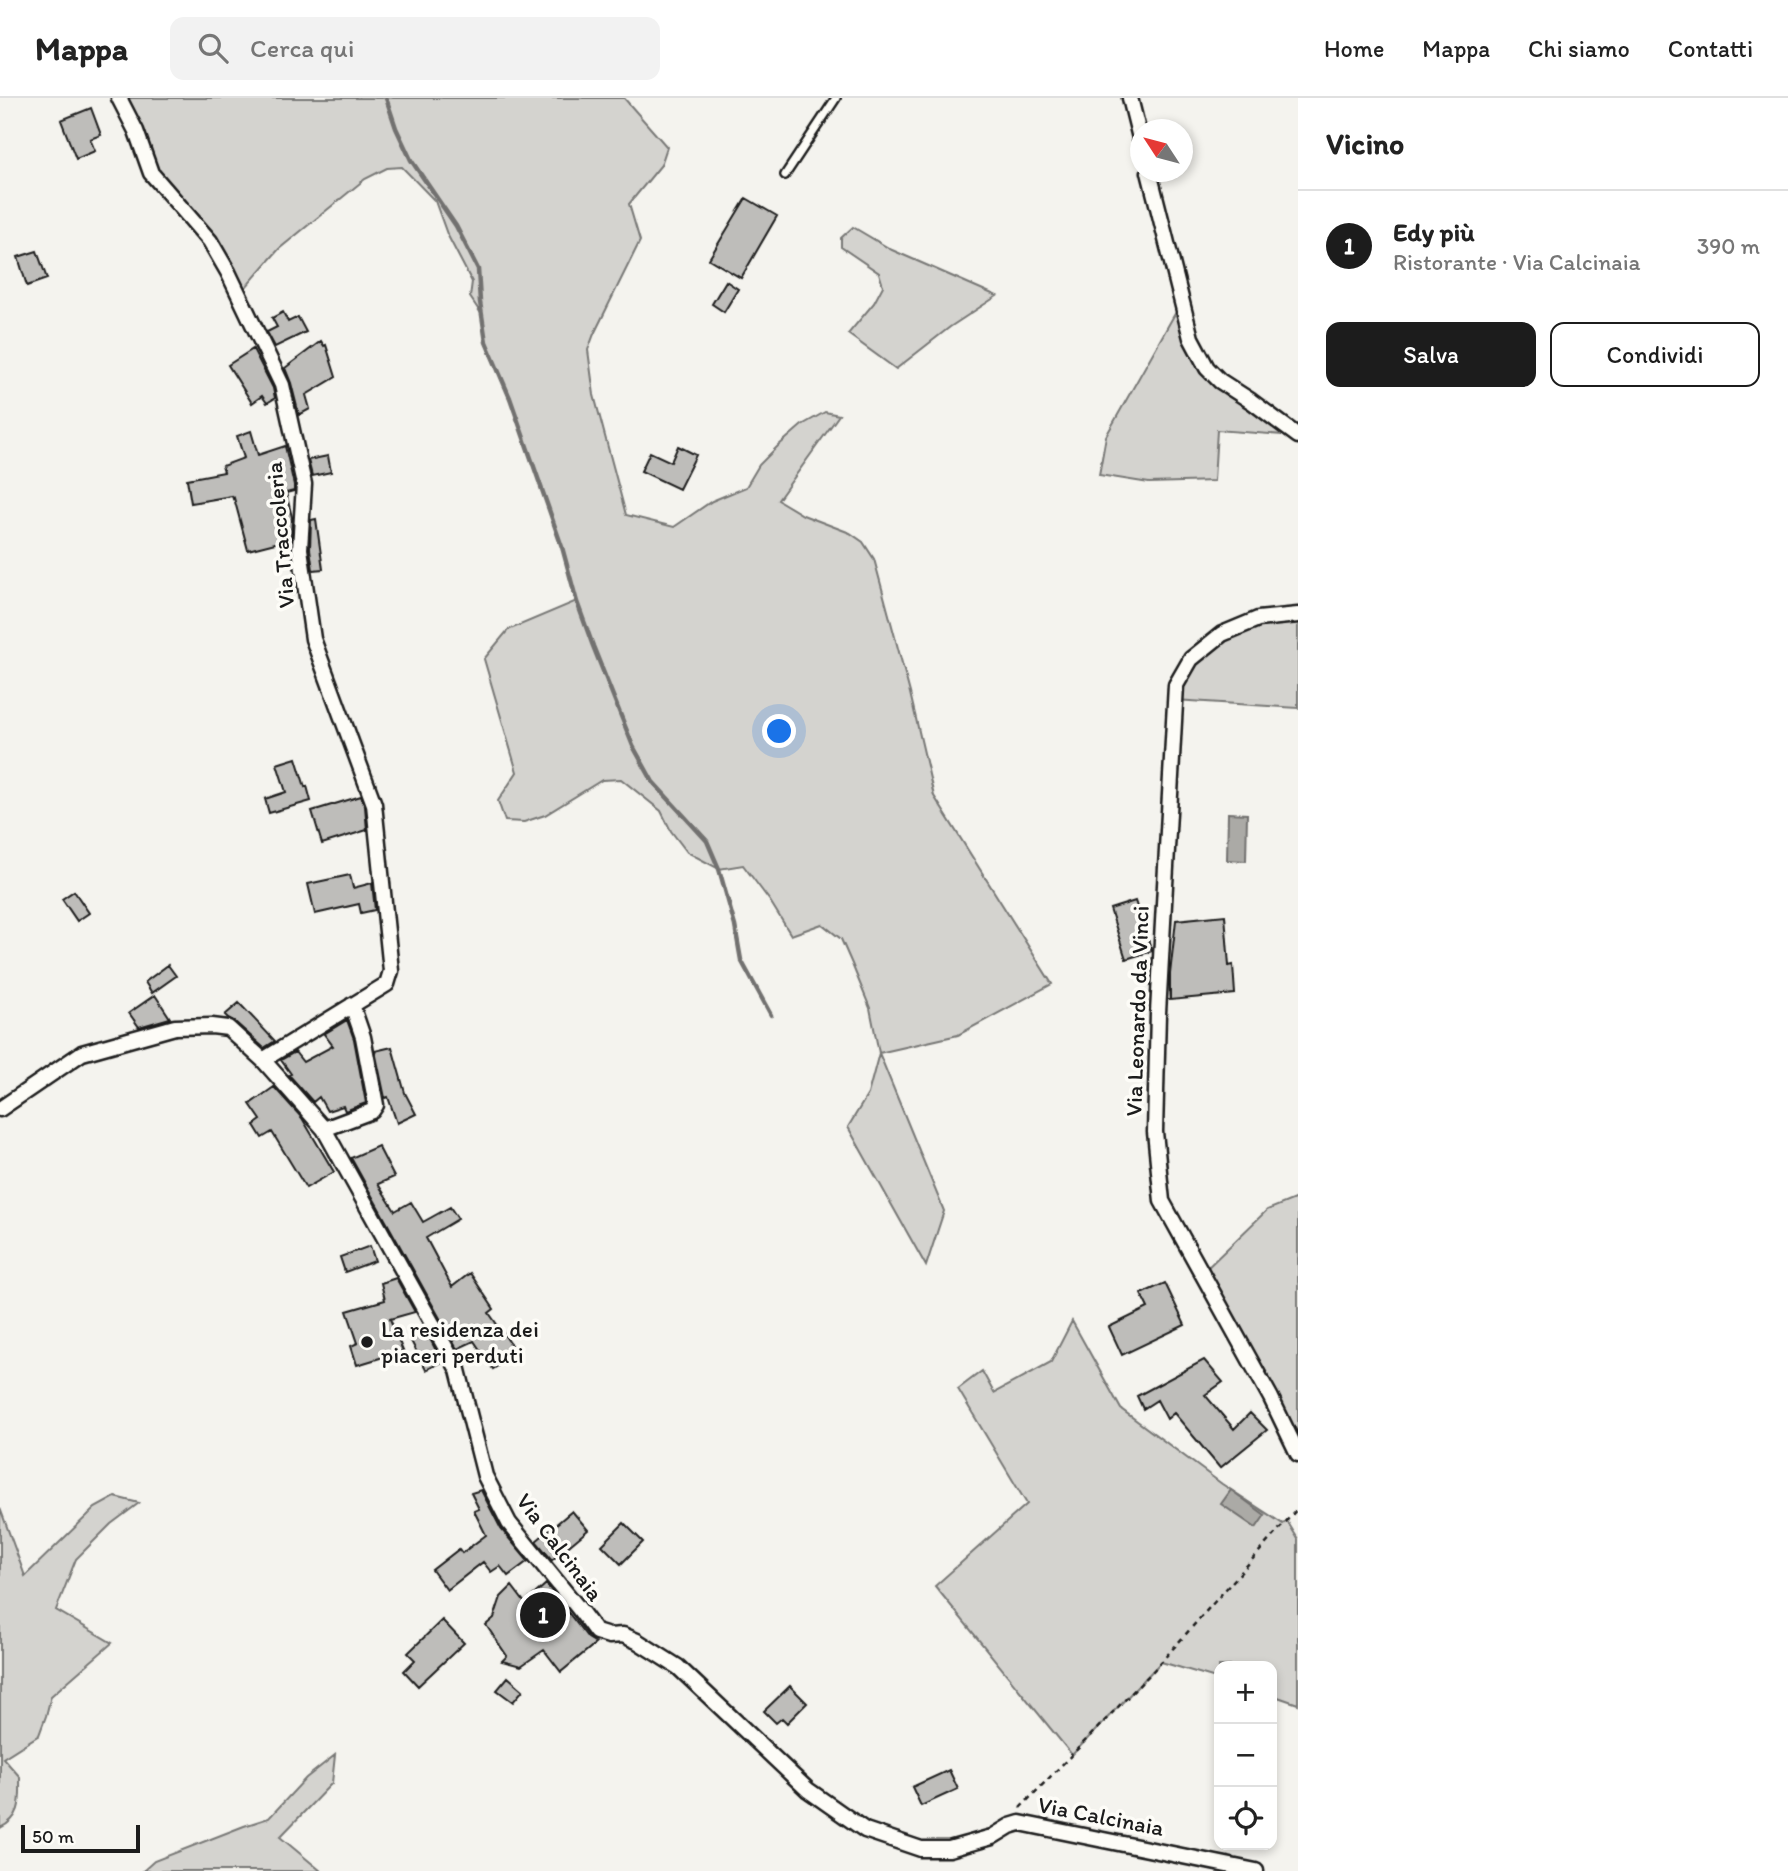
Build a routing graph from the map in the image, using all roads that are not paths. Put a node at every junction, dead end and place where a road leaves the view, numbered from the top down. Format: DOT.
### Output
graph roads {
  1 [pos="119,98"];
  2 [pos="836,98"];
  3 [pos="1130,98"];
  4 [pos="1135,119"];
  5 [pos="785,175"];
  6 [pos="1152,182"];
  7 [pos="1298,436"];
  8 [pos="1298,615"];
  9 [pos="352,1005"];
  10 [pos="263,1060"];
  11 [pos="0,1109"];
  12 [pos="324,1129"];
  13 [pos="1298,1454"];
  14 [pos="1256,1871"];
  1 -- 9 [label="street, Via Traccoleria"];
  2 -- 5 [label="lane"];
  3 -- 4 [label="street"];
  6 -- 7 [label="street"];
  8 -- 13 [label="street, Via Leonardo da Vinci"];
  9 -- 10 [label="street, Via Traccoleria"];
  9 -- 12 [label="street"];
  10 -- 11 [label="street, Via Calcinaia"];
  10 -- 12 [label="street, Via Calcinaia"];
  12 -- 14 [label="street, Via Calcinaia"];
}
